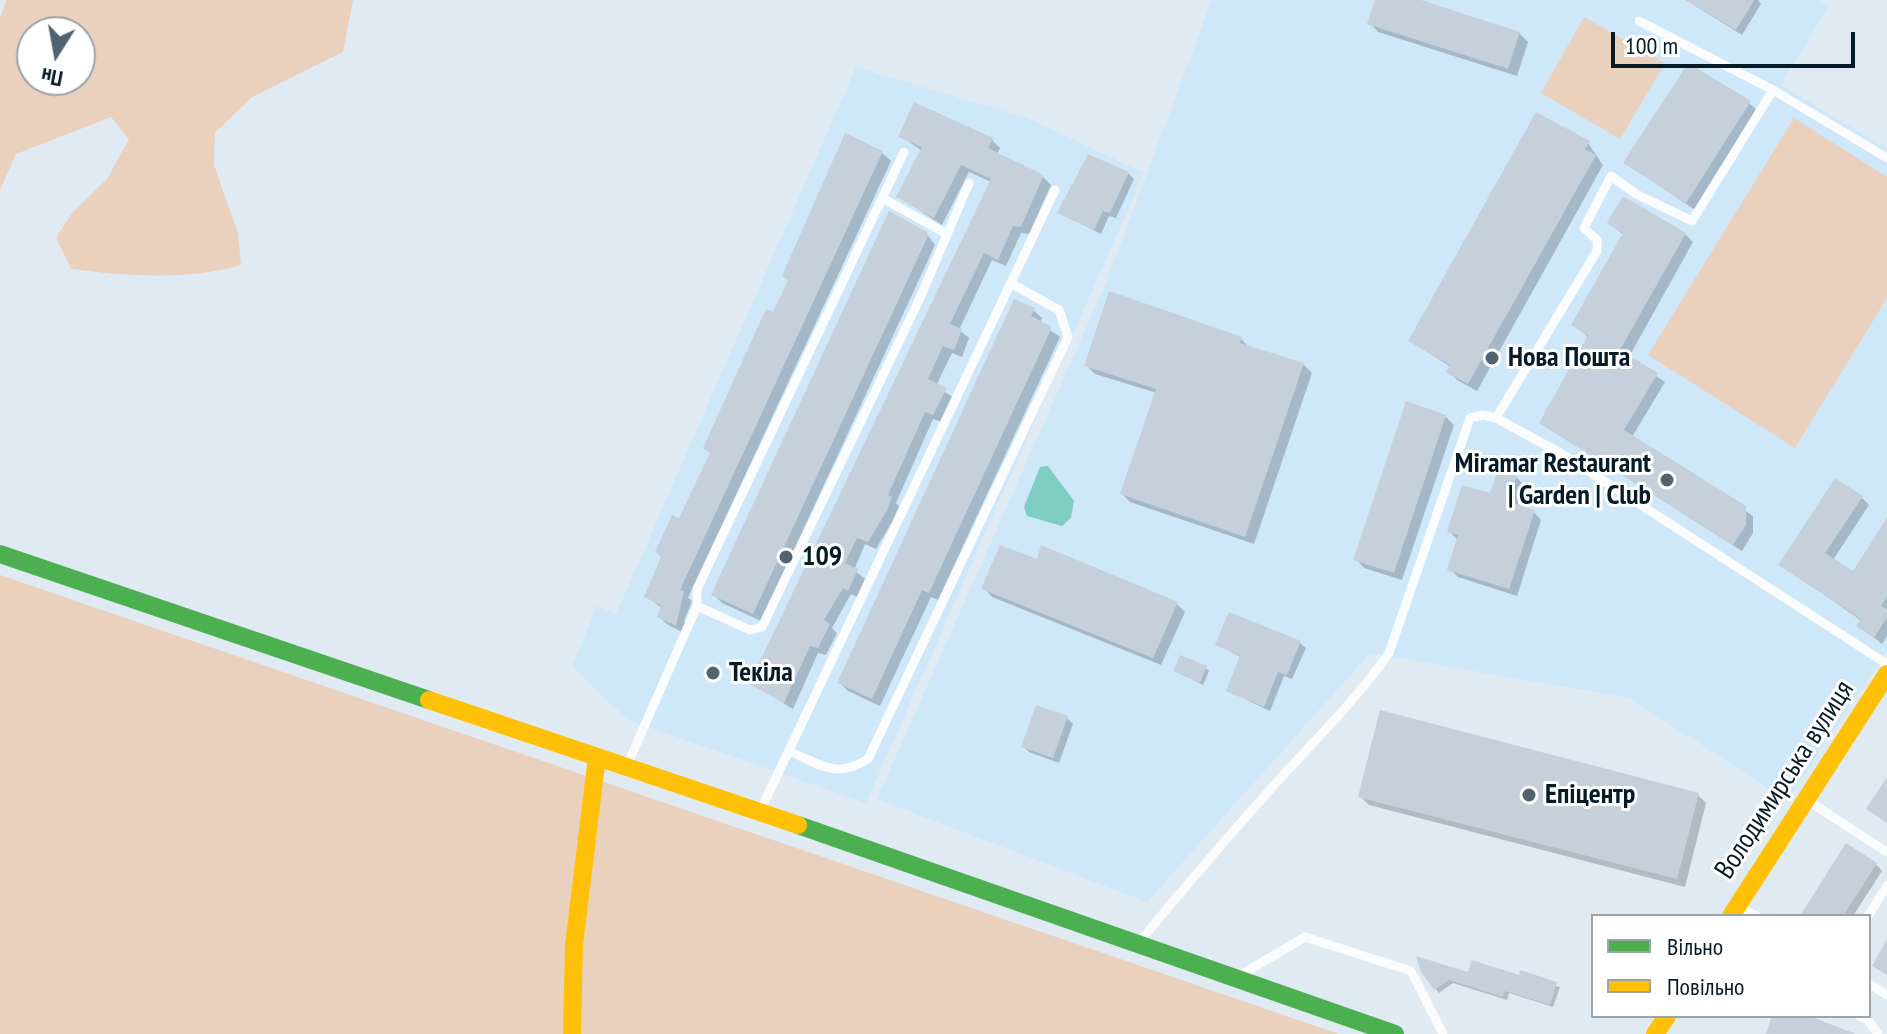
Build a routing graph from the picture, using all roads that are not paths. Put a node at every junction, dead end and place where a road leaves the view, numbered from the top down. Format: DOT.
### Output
graph roads {
  1 [pos="1639,21"];
  2 [pos="1773,90"];
  3 [pos="904,152"];
  4 [pos="1887,158"];
  5 [pos="969,183"];
  6 [pos="1055,190"];
  7 [pos="882,198"];
  8 [pos="947,234"];
  9 [pos="1012,284"];
  10 [pos="1496,418"];
  11 [pos="0,554"];
  12 [pos="697,606"];
  13 [pos="1887,664"];
  14 [pos="1887,674"];
  15 [pos="789,751"];
  16 [pos="597,757"];
  17 [pos="627,768"];
  18 [pos="1804,800"];
  19 [pos="760,812"];
  20 [pos="1887,852"];
  21 [pos="1887,886"];
  22 [pos="1734,911"];
  23 [pos="1869,914"];
  24 [pos="1136,945"];
  25 [pos="1235,979"];
  26 [pos="1864,1018"];
  27 [pos="1357,1028"];
  28 [pos="572,1034"];
  29 [pos="1395,1034"];
  30 [pos="1443,1034"];
  31 [pos="1878,1034"];
  1 -- 2 [label="lane"];
  2 -- 4 [label="lane"];
  2 -- 10 [label="lane"];
  3 -- 7 [label="lane"];
  5 -- 8 [label="lane"];
  6 -- 9 [label="lane"];
  7 -- 8 [label="lane"];
  7 -- 12 [label="lane"];
  8 -- 12 [label="lane"];
  9 -- 15 [label="lane"];
  9 -- 15 [label="lane"];
  10 -- 13 [label="lane"];
  10 -- 24 [label="lane"];
  11 -- 16 [label="main road"];
  12 -- 17 [label="lane"];
  14 -- 18 [label="main road, Володимирська вулиця"];
  15 -- 19 [label="lane"];
  16 -- 17 [label="main road"];
  16 -- 28 [label="main road"];
  17 -- 19 [label="main road"];
  18 -- 20 [label="lane"];
  18 -- 22 [label="main road, Володимирська вулиця"];
  19 -- 24 [label="main road"];
  21 -- 23 [label="lane"];
  24 -- 25 [label="main road"];
  25 -- 27 [label="main road"];
  25 -- 30 [label="lane"];
  26 -- 31 [label="lane"];
  27 -- 29 [label="main road"];
}
